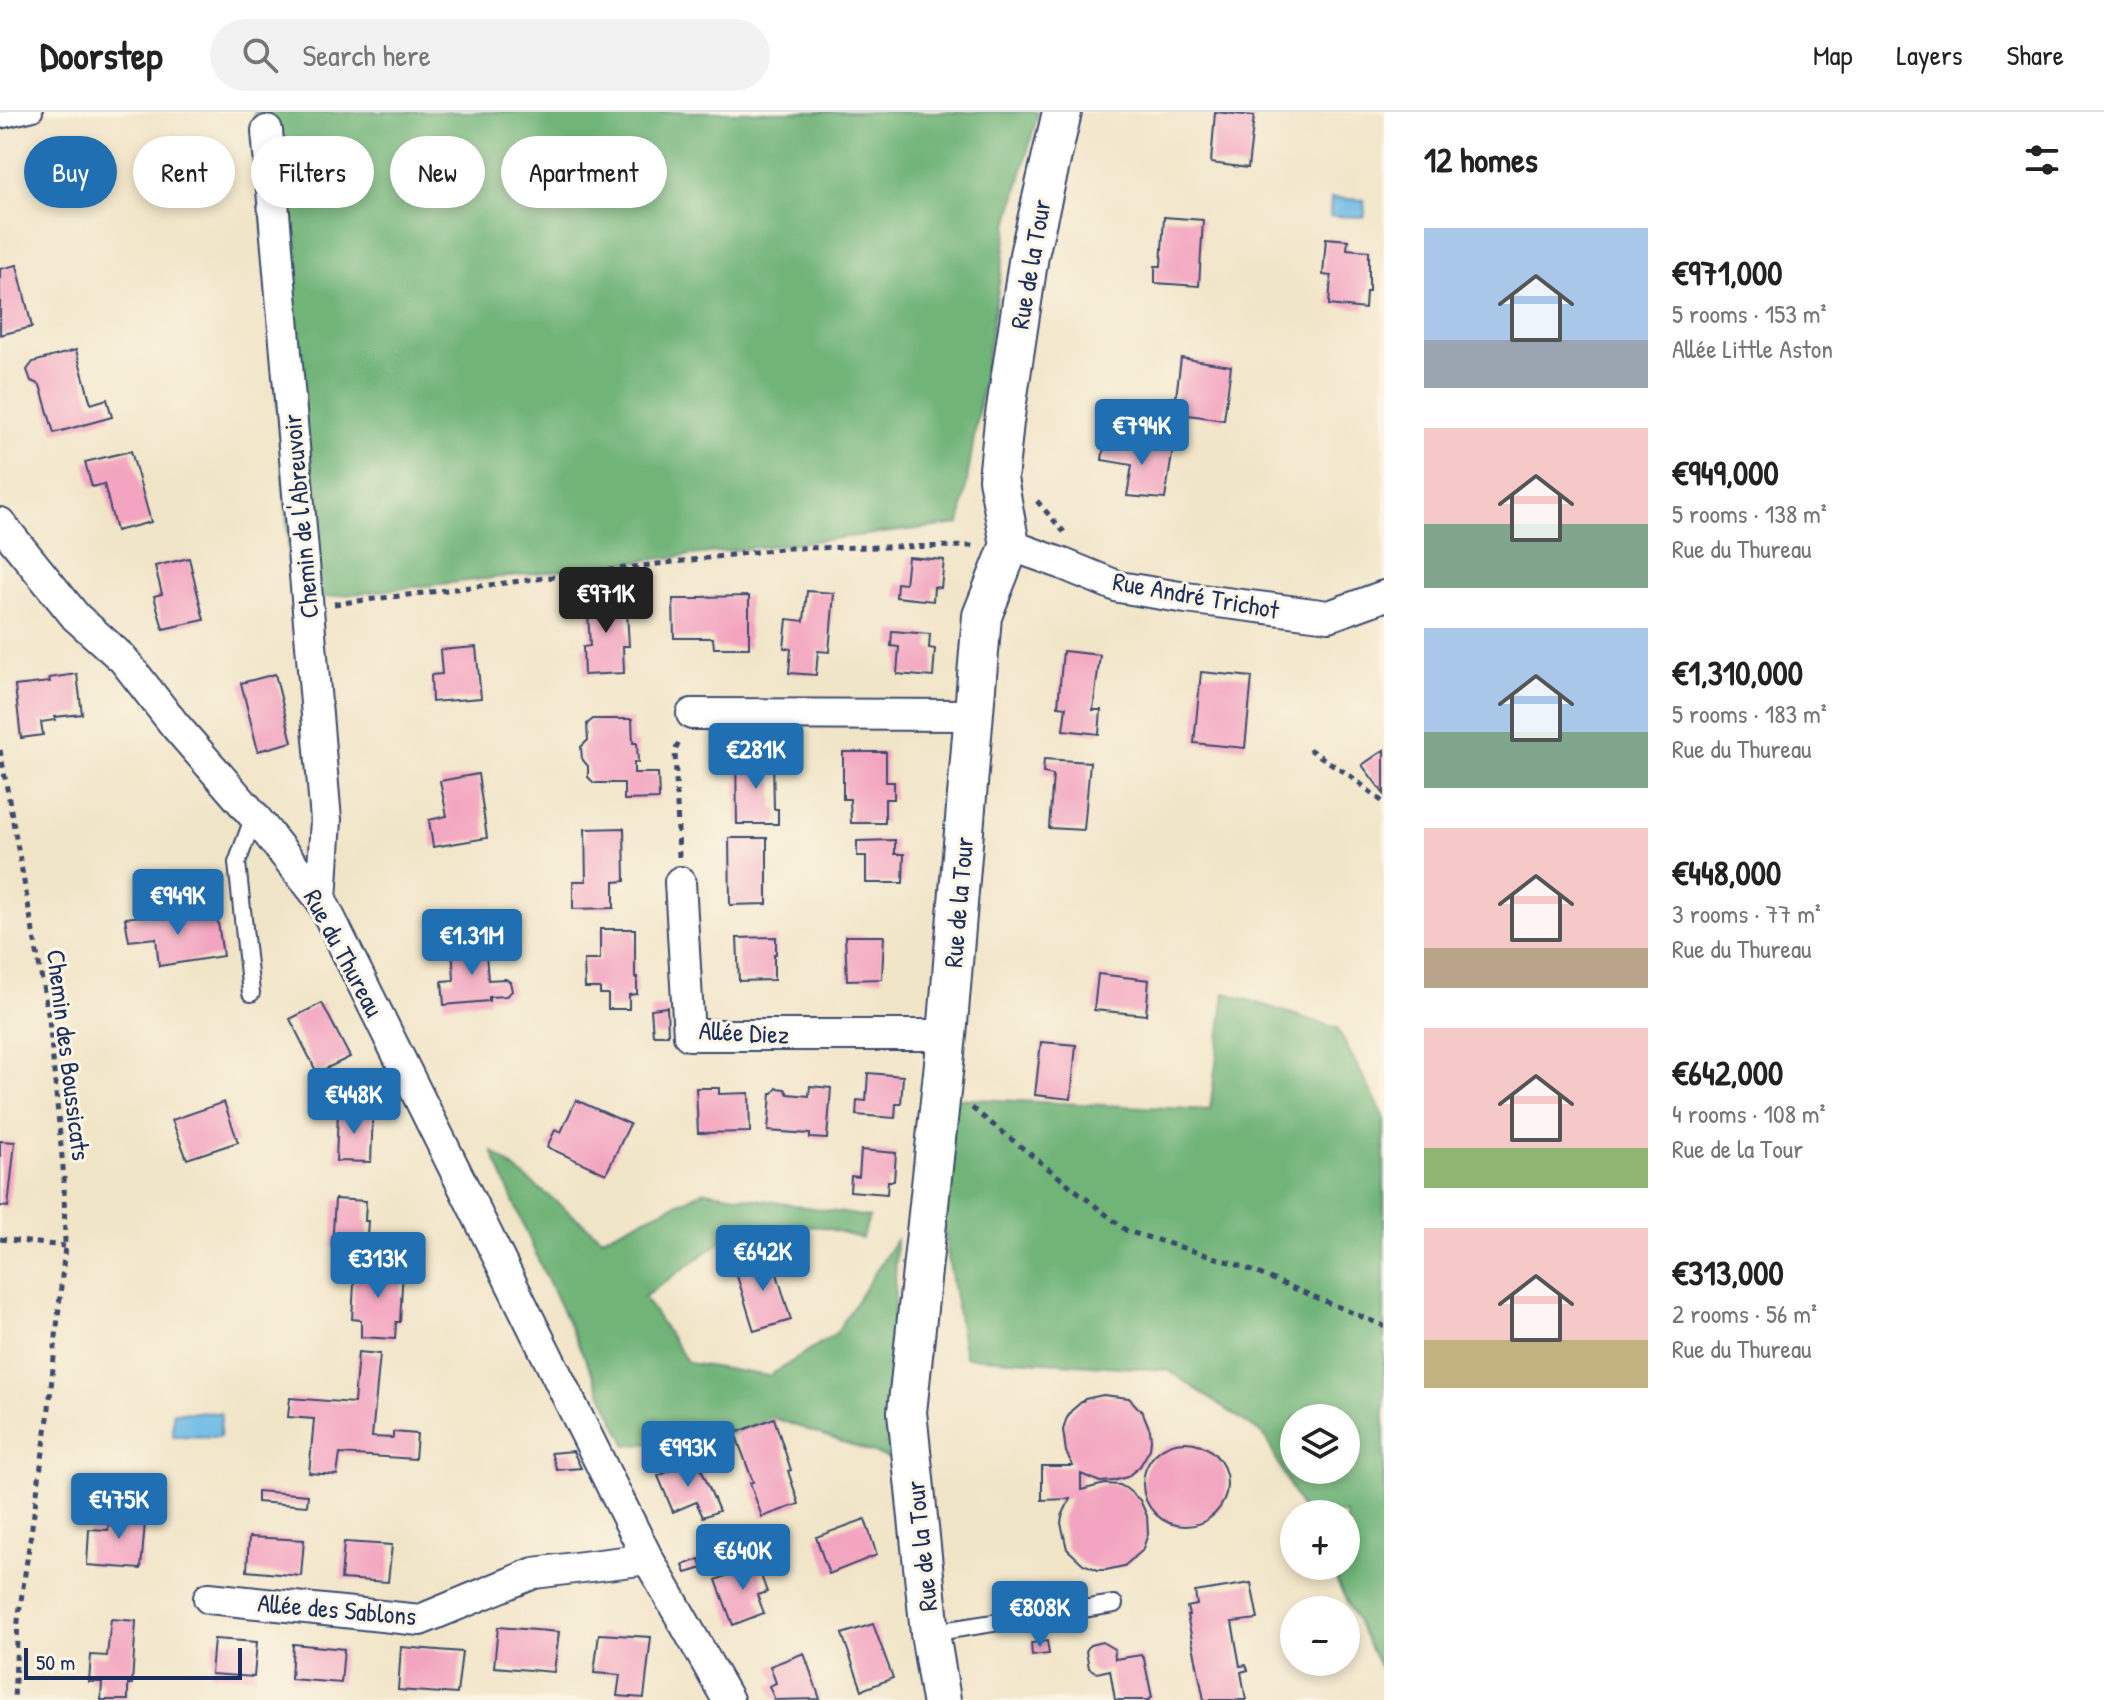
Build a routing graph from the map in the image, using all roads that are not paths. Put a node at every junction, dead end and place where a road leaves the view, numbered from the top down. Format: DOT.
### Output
graph roads {
  1 [pos="34,112"];
  2 [pos="1062,112"];
  3 [pos="0,120"];
  4 [pos="267,131"];
  5 [pos="0,523"];
  6 [pos="1010,545"];
  7 [pos="1384,596"];
  8 [pos="692,714"];
  9 [pos="972,715"];
  10 [pos="254,816"];
  11 [pos="680,882"];
  12 [pos="321,900"];
  13 [pos="251,993"];
  14 [pos="947,1035"];
  15 [pos="648,1559"];
  16 [pos="209,1598"];
  17 [pos="1114,1604"];
  18 [pos="930,1633"];
  19 [pos="728,1700"];
  20 [pos="941,1700"];
  1 -- 3 [label="lane"];
  2 -- 6 [label="street, Rue de la Tour"];
  4 -- 12 [label="street, Chemin de l'Abreuvoir"];
  5 -- 10 [label="street, Rue du Thureau"];
  6 -- 7 [label="street, Rue André Trichot"];
  6 -- 9 [label="street, Rue de la Tour"];
  8 -- 9 [label="street"];
  9 -- 14 [label="street, Rue de la Tour"];
  10 -- 12 [label="street, Rue du Thureau"];
  10 -- 13 [label="lane"];
  11 -- 14 [label="street, Allée Diez"];
  12 -- 15 [label="street, Rue du Thureau"];
  14 -- 18 [label="street, Rue de la Tour"];
  15 -- 16 [label="street, Allée des Sablons"];
  15 -- 19 [label="street, Rue du Thureau"];
  17 -- 18 [label="lane"];
  18 -- 20 [label="street, Rue de la Tour"];
}
